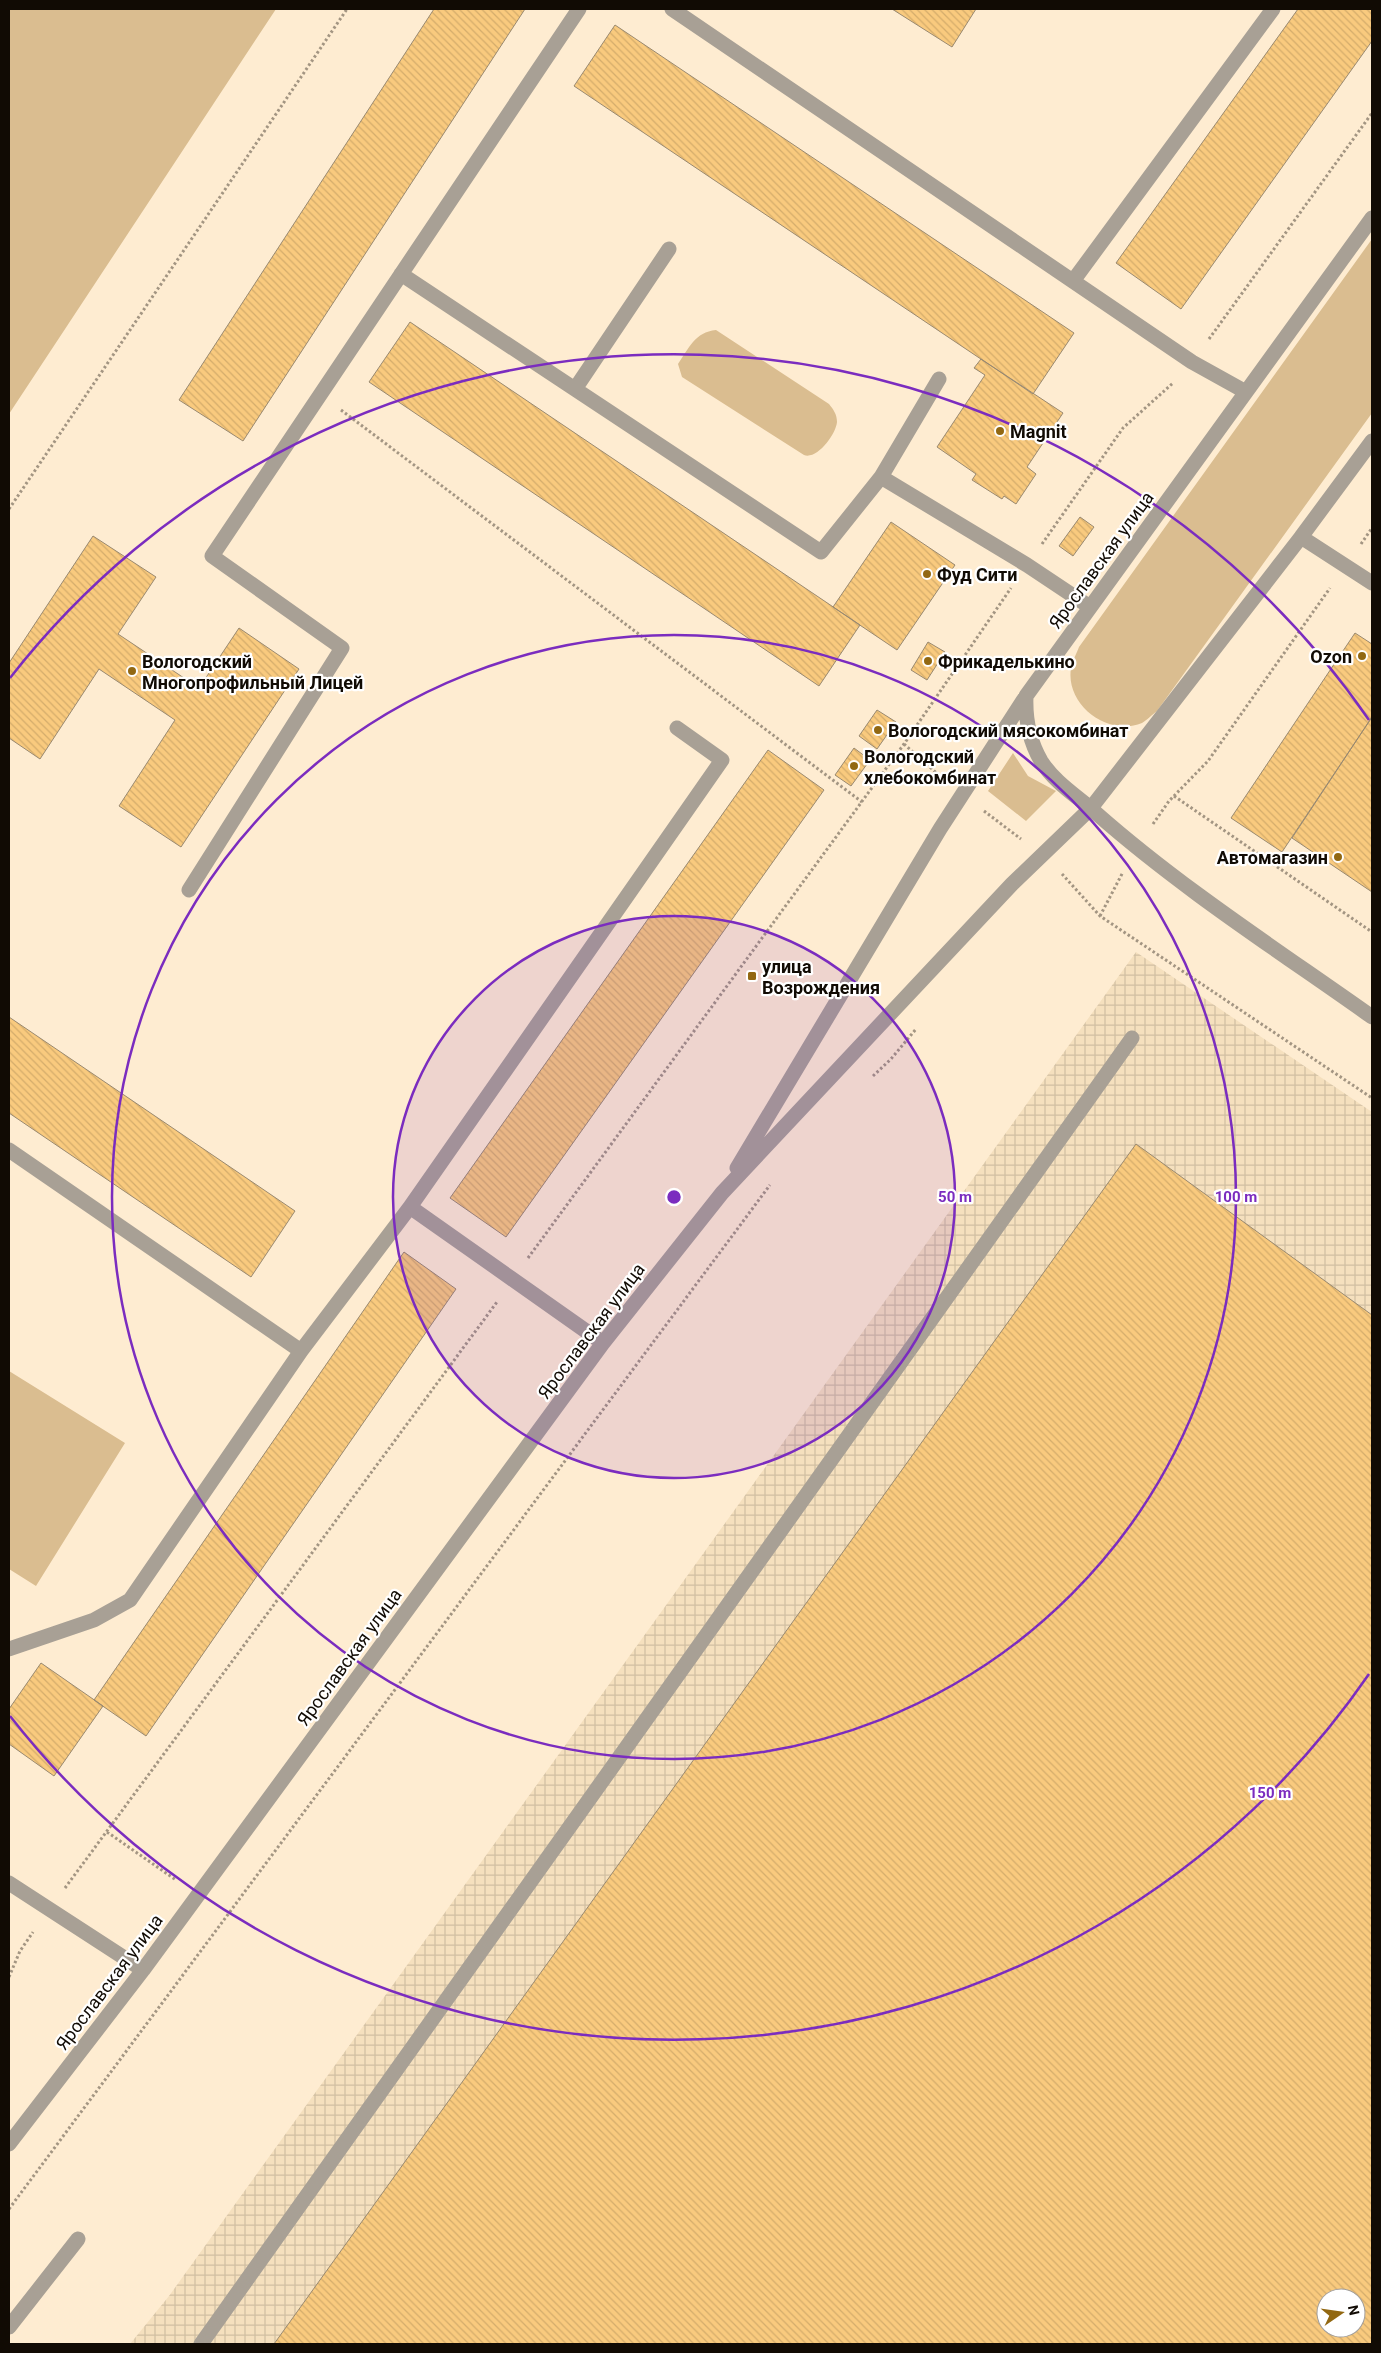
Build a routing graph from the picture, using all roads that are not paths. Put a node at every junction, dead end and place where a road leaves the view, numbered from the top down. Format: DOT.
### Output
graph roads {
  1 [pos="579,9"];
  2 [pos="672,9"];
  3 [pos="1273,9"];
  4 [pos="1372,218"];
  5 [pos="669,249"];
  6 [pos="401,274"];
  7 [pos="1073,281"];
  8 [pos="939,379"];
  9 [pos="574,389"];
  10 [pos="1246,392"];
  11 [pos="1372,441"];
  12 [pos="881,477"];
  13 [pos="1301,537"];
  14 [pos="1372,583"];
  15 [pos="1090,606"];
  16 [pos="1026,696"];
  17 [pos="677,728"];
  18 [pos="1091,808"];
  19 [pos="189,890"];
  20 [pos="1372,1017"];
  21 [pos="1132,1038"];
  22 [pos="9,1150"];
  23 [pos="722,1193"];
  24 [pos="410,1207"];
  25 [pos="603,1343"];
  26 [pos="301,1351"];
  27 [pos="9,1649"];
  28 [pos="9,1883"];
  29 [pos="143,1970"];
  30 [pos="9,2144"];
  31 [pos="78,2239"];
  32 [pos="9,2327"];
  33 [pos="201,2344"];
  1 -- 6 [label="street"];
  2 -- 7 [label="street"];
  3 -- 7 [label="street"];
  4 -- 10 [label="street, Ярославская улица"];
  5 -- 9 [label="street"];
  6 -- 9 [label="street"];
  6 -- 19 [label="street"];
  7 -- 10 [label="street"];
  8 -- 12 [label="street"];
  9 -- 12 [label="street"];
  10 -- 15 [label="street, Ярославская улица"];
  11 -- 13 [label="street, Ярославская улица"];
  12 -- 15 [label="street"];
  13 -- 14 [label="street"];
  13 -- 18 [label="street, Ярославская улица"];
  15 -- 16 [label="street, Ярославская улица"];
  16 -- 18 [label="street"];
  16 -- 23 [label="street, Ярославская улица"];
  17 -- 24 [label="street"];
  18 -- 20 [label="street"];
  18 -- 23 [label="street, Ярославская улица"];
  21 -- 33 [label="street"];
  22 -- 26 [label="street"];
  23 -- 25 [label="street, Ярославская улица"];
  24 -- 25 [label="street"];
  24 -- 26 [label="street"];
  25 -- 29 [label="street, Ярославская улица"];
  26 -- 27 [label="street"];
  28 -- 29 [label="street"];
  29 -- 30 [label="street, Ярославская улица"];
  31 -- 32 [label="street"];
}
